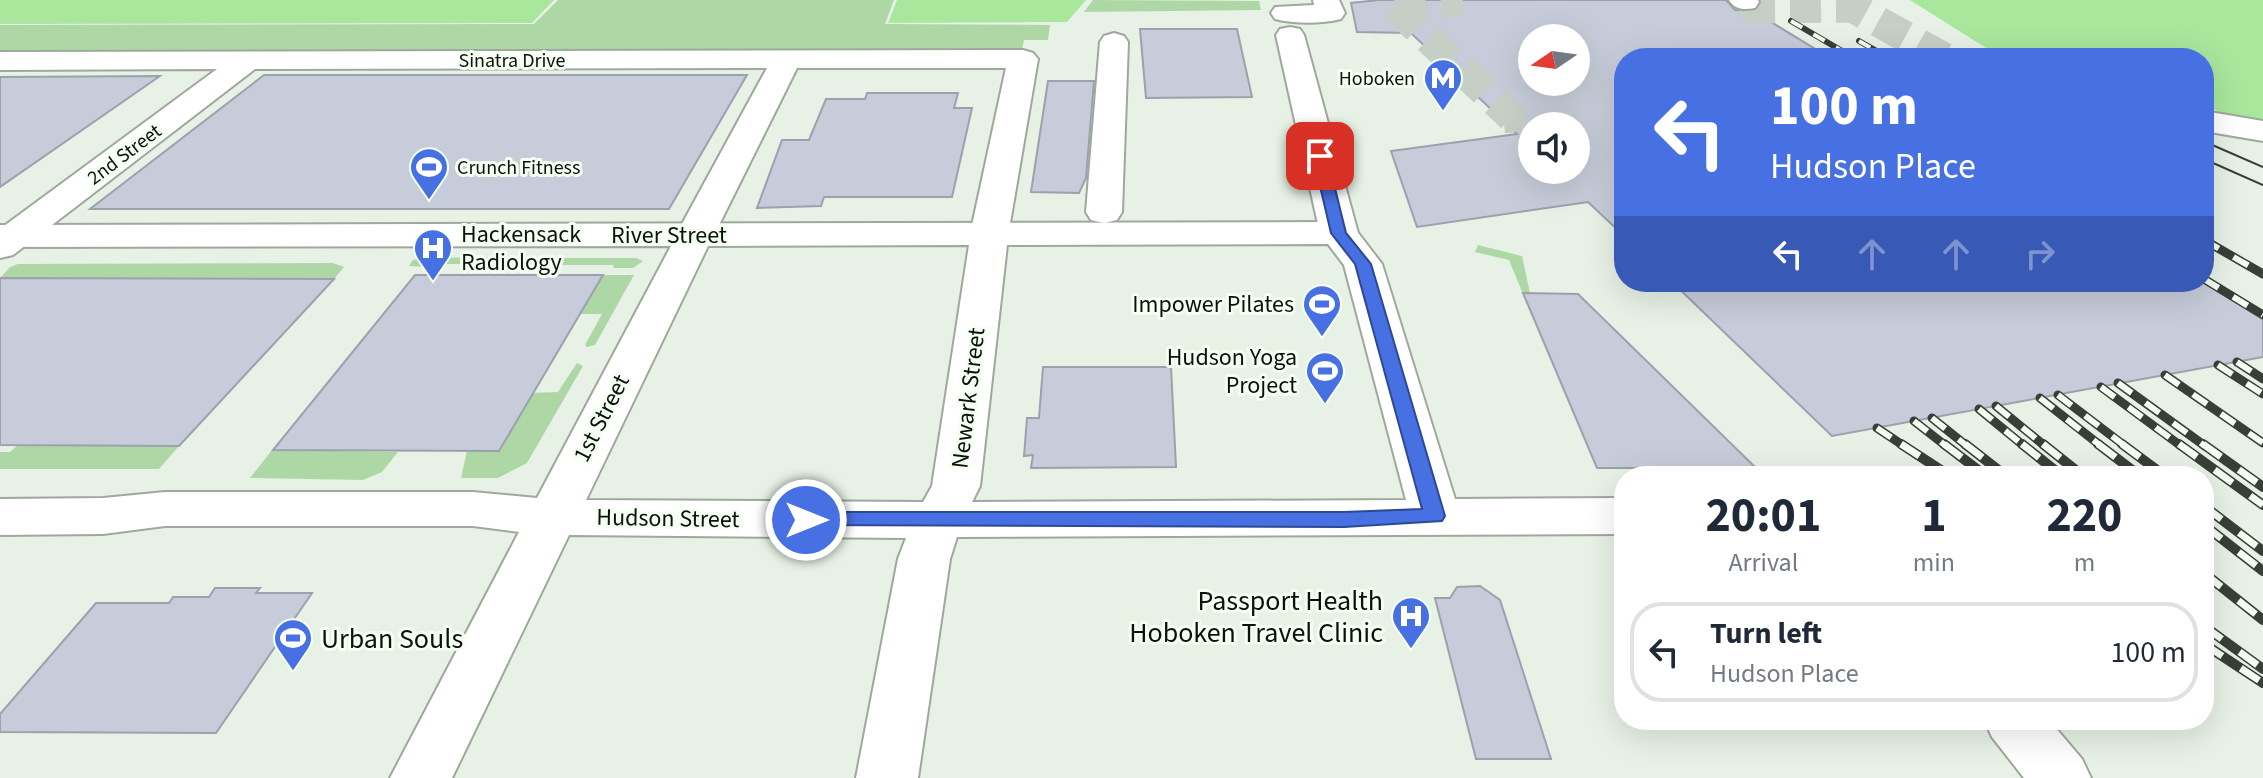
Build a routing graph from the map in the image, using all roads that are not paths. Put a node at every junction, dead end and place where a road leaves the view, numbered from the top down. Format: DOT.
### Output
graph roads {
  1 [pos="1327,16"];
  2 [pos="1114,42"];
  3 [pos="1023,59"];
  4 [pos="249,60"];
  5 [pos="786,60"];
  6 [pos="0,61"];
  7 [pos="2214,123"];
  8 [pos="2214,125"];
  9 [pos="2263,131"];
  10 [pos="2263,145"];
  11 [pos="1104,212"];
  12 [pos="1339,233"];
  13 [pos="695,235"];
  14 [pos="989,235"];
  15 [pos="5,240"];
  16 [pos="551,516"];
  17 [pos="1435,516"];
  18 [pos="1614,516"];
  19 [pos="0,517"];
  20 [pos="937,520"];
  21 [pos="2021,730"];
  22 [pos="421,778"];
  23 [pos="887,778"];
  24 [pos="2060,778"];
  1 -- 12 [label="street"];
  2 -- 11 [label="street"];
  3 -- 5 [label="street, Sinatra Drive"];
  3 -- 14 [label="street, Newark Street"];
  4 -- 5 [label="street, Sinatra Drive"];
  4 -- 6 [label="street, Sinatra Drive"];
  4 -- 15 [label="street, 2nd Street"];
  5 -- 13 [label="street, 1st Street"];
  7 -- 9 [label="street"];
  8 -- 10 [label="street"];
  12 -- 14 [label="street, River Street"];
  12 -- 17 [label="street"];
  13 -- 14 [label="street, River Street"];
  13 -- 15 [label="street, River Street"];
  13 -- 16 [label="street, 1st Street"];
  14 -- 20 [label="street, Newark Street"];
  16 -- 19 [label="street, Hudson Street"];
  16 -- 20 [label="street, Hudson Street"];
  16 -- 22 [label="street, 1st Street"];
  17 -- 18 [label="street, Hudson Street"];
  17 -- 20 [label="street, Hudson Street"];
  20 -- 23 [label="street, Newark Street"];
  21 -- 24 [label="street"];
}
